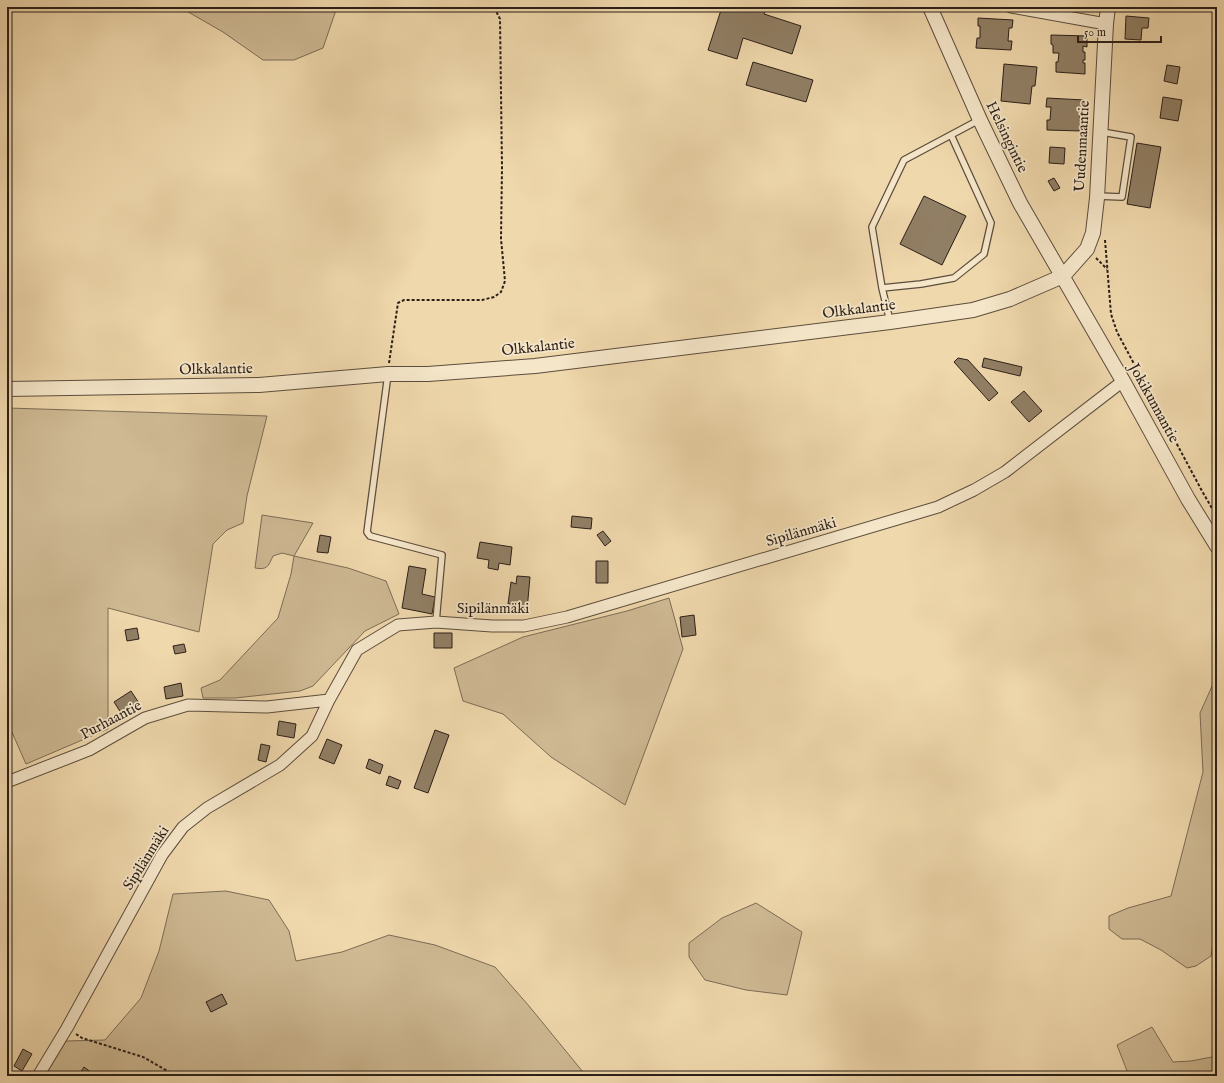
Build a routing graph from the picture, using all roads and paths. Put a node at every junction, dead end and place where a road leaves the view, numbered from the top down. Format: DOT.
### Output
graph roads {
  1 [pos="494,7"];
  2 [pos="930,7"];
  3 [pos="1011,7"];
  4 [pos="1108,7"];
  5 [pos="1106,24"];
  6 [pos="980,120"];
  7 [pos="1100,132"];
  8 [pos="951,135"];
  9 [pos="1096,196"];
  10 [pos="1087,249"];
  11 [pos="1106,269"];
  12 [pos="1063,276"];
  13 [pos="882,288"];
  14 [pos="890,322"];
  15 [pos="1117,332"];
  16 [pos="388,374"];
  17 [pos="1123,381"];
  18 [pos="7,390"];
  19 [pos="1217,516"];
  20 [pos="1217,546"];
  21 [pos="436,622"];
  22 [pos="329,700"];
  23 [pos="7,782"];
  24 [pos="67,1028"];
  25 [pos="38,1076"];
  26 [pos="176,1076"];
  1 -- 16 [label="path"];
  2 -- 6 [label="street, Helsingintie"];
  3 -- 5 [label="street"];
  4 -- 5 [label="street, Uudenmaantie"];
  5 -- 7 [label="street, Uudenmaantie"];
  6 -- 8 [label="lane"];
  6 -- 12 [label="street, Helsingintie"];
  7 -- 9 [label="street, Uudenmaantie"];
  7 -- 9 [label="lane"];
  8 -- 13 [label="lane"];
  8 -- 13 [label="lane"];
  9 -- 10 [label="street, Uudenmaantie"];
  10 -- 11 [label="path"];
  10 -- 12 [label="street, Uudenmaantie"];
  12 -- 14 [label="street, Olkkalantie"];
  12 -- 17 [label="street, Jokikunnantie"];
  13 -- 14 [label="lane"];
  14 -- 16 [label="street, Olkkalantie"];
  15 -- 19 [label="path"];
  16 -- 18 [label="street, Olkkalantie"];
  16 -- 21 [label="lane"];
  17 -- 20 [label="street, Jokikunnantie"];
  17 -- 21 [label="street, Sipilänmäki"];
  21 -- 22 [label="street, Sipilänmäki"];
  22 -- 23 [label="street, Purhaantie"];
  22 -- 24 [label="street, Sipilänmäki"];
  24 -- 25 [label="street, Sipilänmäki"];
  24 -- 26 [label="path"];
}
